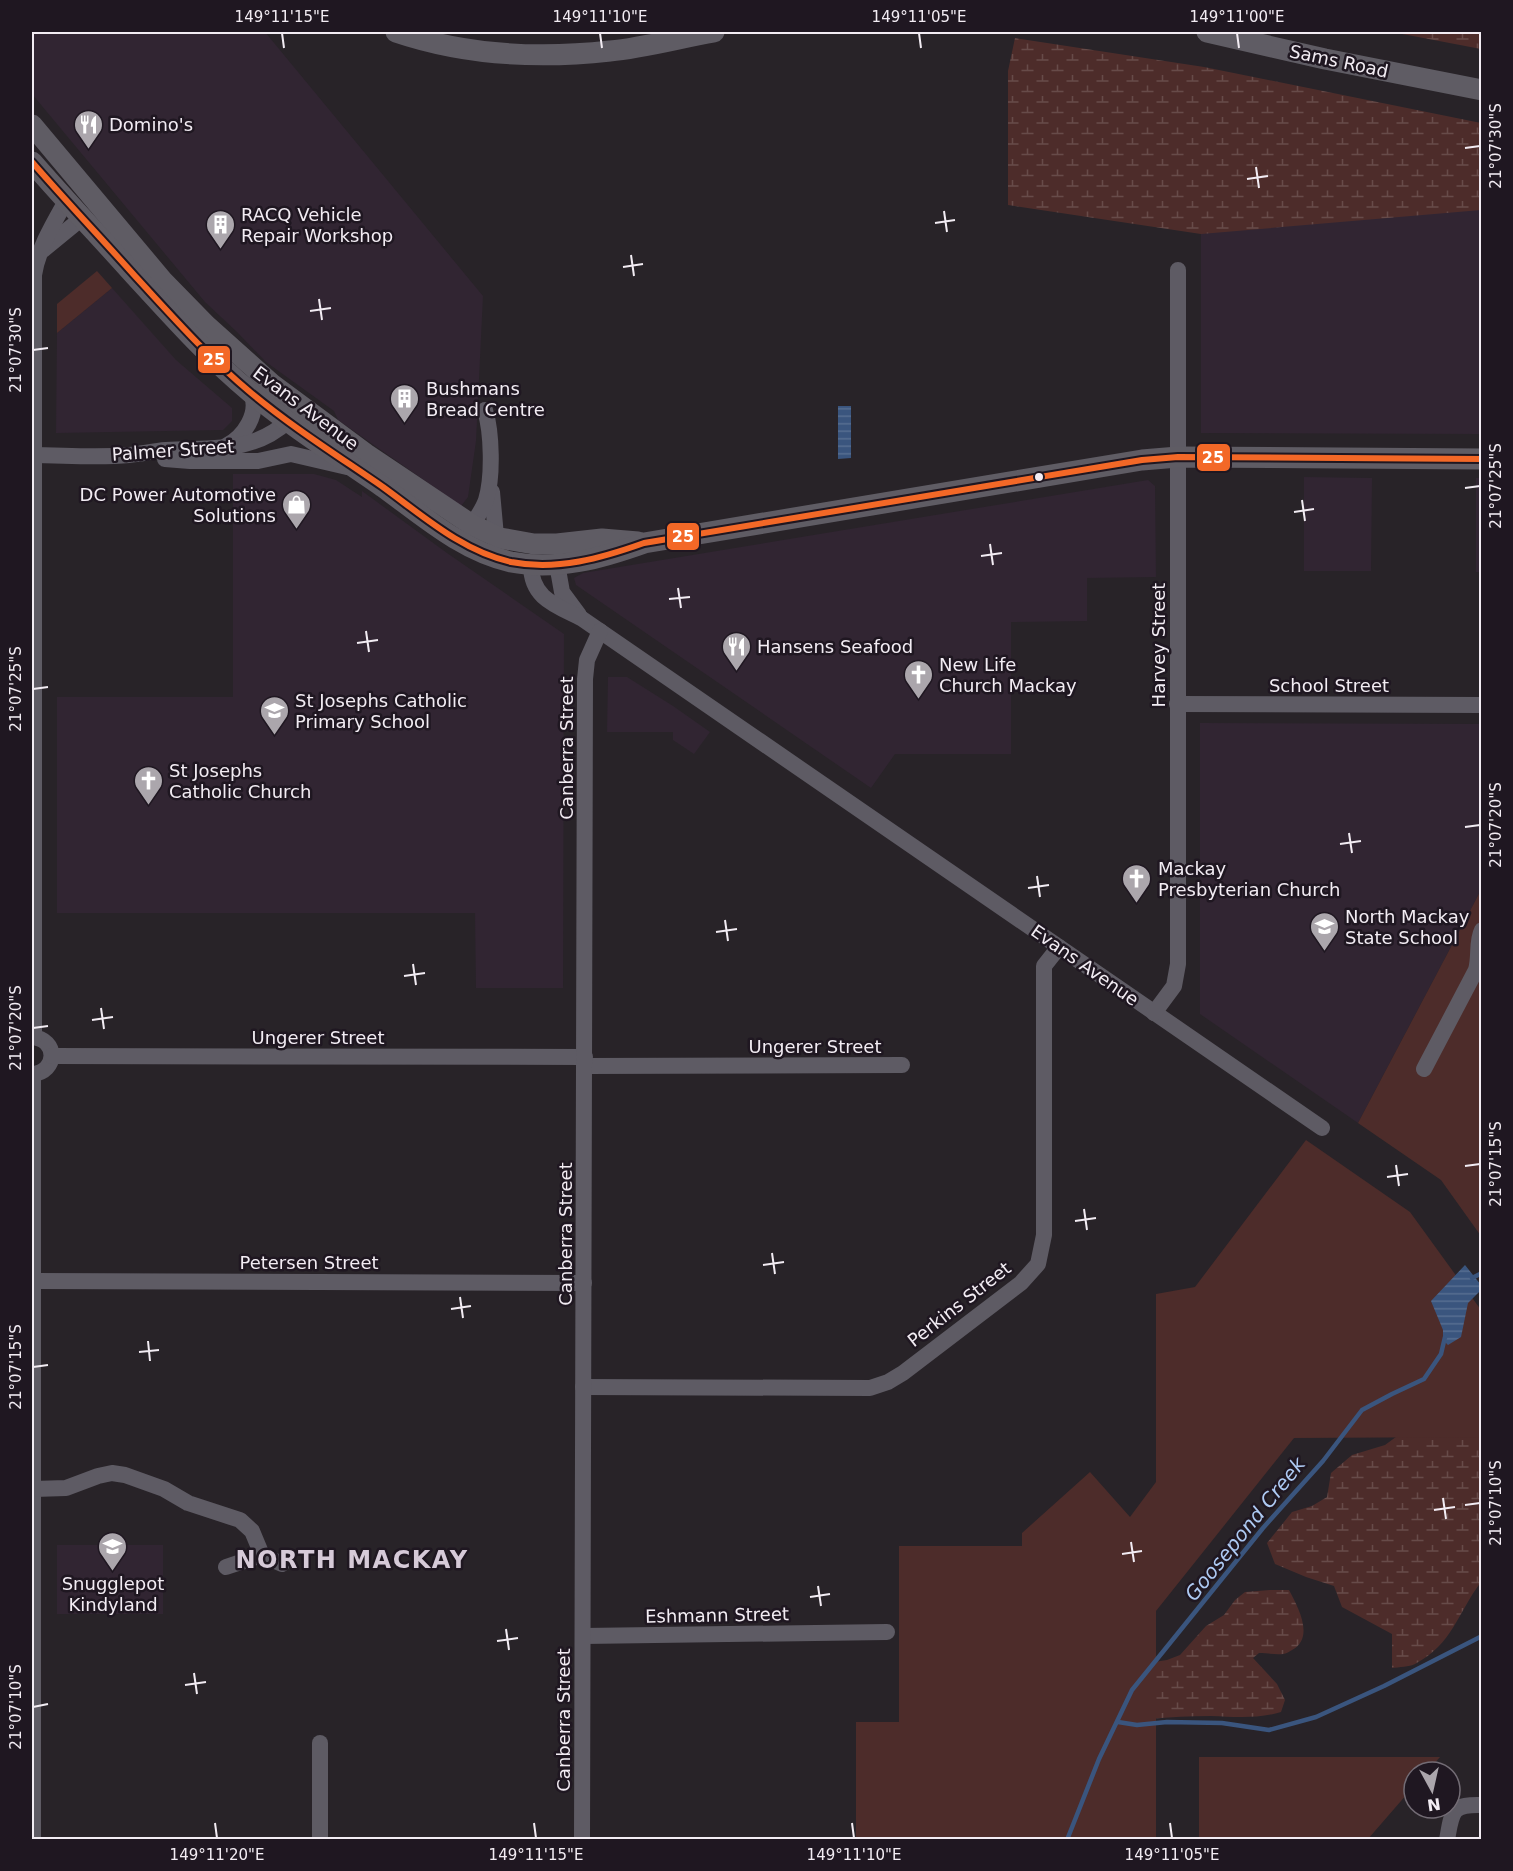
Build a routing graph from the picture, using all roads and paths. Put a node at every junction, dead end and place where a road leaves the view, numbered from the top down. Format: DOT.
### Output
graph roads {
  1 [pos="396,32"];
  2 [pos="714,32"];
  3 [pos="1207,32"];
  4 [pos="1478,89"];
  5 [pos="32,125"];
  6 [pos="32,162"];
  7 [pos="93,198"];
  8 [pos="66,201"];
  9 [pos="82,218"];
  10 [pos="36,256"];
  11 [pos="1178,270"];
  12 [pos="251,393"];
  13 [pos="485,410"];
  14 [pos="298,416"];
  15 [pos="220,448"];
  16 [pos="33,455"];
  17 [pos="128,455"];
  18 [pos="277,456"];
  19 [pos="1178,458"];
  20 [pos="1482,459"];
  21 [pos="358,470"];
  22 [pos="490,476"];
  23 [pos="472,525"];
  24 [pos="496,536"];
  25 [pos="483,553"];
  26 [pos="547,557"];
  27 [pos="581,618"];
  28 [pos="600,632"];
  29 [pos="1177,704"];
  30 [pos="1482,705"];
  31 [pos="1482,930"];
  32 [pos="1059,947"];
  33 [pos="1154,1013"];
  34 [pos="33,1037"];
  35 [pos="52,1056"];
  36 [pos="585,1061"];
  37 [pos="902,1065"];
  38 [pos="1424,1069"];
  39 [pos="32,1074"];
  40 [pos="1322,1128"];
  41 [pos="33,1219"];
  42 [pos="34,1281"];
  43 [pos="584,1283"];
  44 [pos="583,1388"];
  45 [pos="33,1395"];
  46 [pos="34,1489"];
  47 [pos="262,1555"];
  48 [pos="282,1564"];
  49 [pos="226,1567"];
  50 [pos="887,1632"];
  51 [pos="32,1636"];
  52 [pos="583,1636"];
  53 [pos="320,1743"];
  54 [pos="1482,1805"];
  55 [pos="33,1839"];
  56 [pos="320,1839"];
  57 [pos="582,1839"];
  58 [pos="1448,1839"];
  1 -- 2 [label="main road"];
  3 -- 4 [label="main road, Sams Road"];
  5 -- 7 [label="main road, Evans Avenue"];
  6 -- 8 [label="main road, Evans Avenue"];
  7 -- 9 [label="main road"];
  7 -- 14 [label="main road, Evans Avenue"];
  8 -- 9 [label="main road, Evans Avenue"];
  8 -- 10 [label="street"];
  9 -- 10 [label="street"];
  9 -- 12 [label="main road, Evans Avenue"];
  10 -- 16 [label="street"];
  11 -- 19 [label="street, Harvey Street"];
  12 -- 14 [label="main road, Evans Avenue"];
  12 -- 15 [label="street"];
  13 -- 22 [label="street"];
  14 -- 15 [label="street, Palmer Street"];
  14 -- 18 [label="street"];
  14 -- 21 [label="main road, Evans Avenue"];
  14 -- 23 [label="main road, Evans Avenue"];
  15 -- 17 [label="street, Palmer Street"];
  16 -- 17 [label="street, Palmer Street"];
  16 -- 34 [label="street"];
  17 -- 18 [label="street"];
  18 -- 21 [label="street"];
  19 -- 20 [label="main road"];
  19 -- 26 [label="main road"];
  19 -- 29 [label="street, Harvey Street"];
  21 -- 25 [label="main road, Evans Avenue"];
  22 -- 23 [label="street"];
  22 -- 24 [label="street"];
  23 -- 24 [label="main road, Evans Avenue"];
  23 -- 25 [label="main road"];
  24 -- 26 [label="main road, Evans Avenue"];
  25 -- 26 [label="main road, Evans Avenue"];
  26 -- 27 [label="street, Evans Avenue"];
  26 -- 27 [label="street, Evans Avenue"];
  27 -- 28 [label="street, Evans Avenue"];
  28 -- 32 [label="street, Evans Avenue"];
  28 -- 36 [label="street, Canberra Street"];
  29 -- 30 [label="street, School Street"];
  29 -- 33 [label="street, Harvey Street"];
  31 -- 38 [label="street"];
  32 -- 33 [label="street, Evans Avenue"];
  32 -- 44 [label="street, Perkins Street"];
  33 -- 40 [label="street, Evans Avenue"];
  34 -- 35 [label="street"];
  35 -- 36 [label="street, Ungerer Street"];
  35 -- 39 [label="street"];
  36 -- 37 [label="street, Ungerer Street"];
  36 -- 43 [label="street, Canberra Street"];
  39 -- 41 [label="street"];
  41 -- 42 [label="street"];
  42 -- 43 [label="street, Petersen Street"];
  42 -- 45 [label="street"];
  43 -- 44 [label="street, Canberra Street"];
  44 -- 52 [label="street, Canberra Street"];
  45 -- 46 [label="street"];
  46 -- 47 [label="street"];
  46 -- 51 [label="street"];
  47 -- 48 [label="street"];
  47 -- 49 [label="street"];
  50 -- 52 [label="street, Eshmann Street"];
  51 -- 55 [label="street"];
  52 -- 57 [label="street, Canberra Street"];
  53 -- 56 [label="street"];
  54 -- 58 [label="street"];
}
